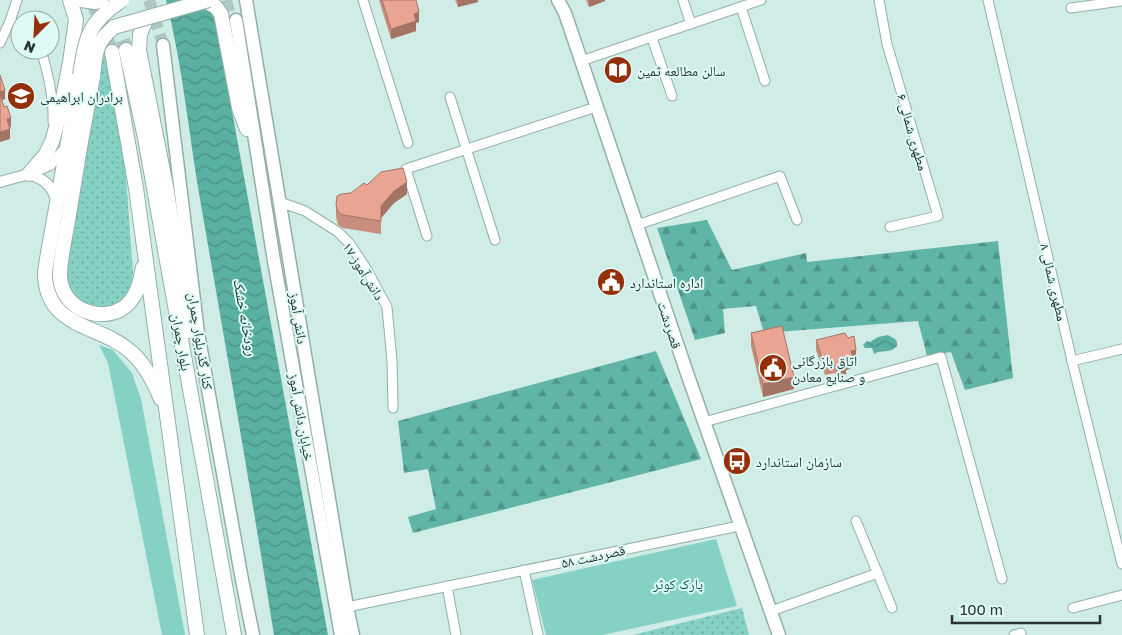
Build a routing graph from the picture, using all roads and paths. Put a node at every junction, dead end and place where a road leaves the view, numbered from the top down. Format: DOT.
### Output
graph roads {
  1 [pos="70,0"];
  2 [pos="81,0"];
  3 [pos="101,0"];
  4 [pos="122,0"];
  5 [pos="208,0"];
  6 [pos="246,0"];
  7 [pos="363,0"];
  8 [pos="558,0"];
  9 [pos="564,0"];
  10 [pos="683,0"];
  11 [pos="761,0"];
  12 [pos="879,0"];
  13 [pos="988,0"];
  14 [pos="1122,1"];
  15 [pos="741,7"];
  16 [pos="1071,8"];
  17 [pos="565,14"];
  18 [pos="147,18"];
  19 [pos="10,21"];
  20 [pos="231,23"];
  21 [pos="691,24"];
  22 [pos="652,38"];
  23 [pos="0,43"];
  24 [pos="163,45"];
  25 [pos="44,60"];
  26 [pos="581,61"];
  27 [pos="86,76"];
  28 [pos="766,81"];
  29 [pos="672,96"];
  30 [pos="450,97"];
  31 [pos="596,107"];
  32 [pos="247,129"];
  33 [pos="52,142"];
  34 [pos="408,143"];
  35 [pos="67,147"];
  36 [pos="466,150"];
  37 [pos="29,174"];
  38 [pos="0,182"];
  39 [pos="56,198"];
  40 [pos="280,202"];
  41 [pos="797,220"];
  42 [pos="637,225"];
  43 [pos="890,228"];
  44 [pos="427,236"];
  45 [pos="494,240"];
  46 [pos="145,256"];
  47 [pos="1122,349"];
  48 [pos="1072,361"];
  49 [pos="393,408"];
  50 [pos="194,409"];
  51 [pos="168,415"];
  52 [pos="704,422"];
  53 [pos="856,521"];
  54 [pos="739,526"];
  55 [pos="1122,564"];
  56 [pos="524,570"];
  57 [pos="878,574"];
  58 [pos="1002,579"];
  59 [pos="447,586"];
  60 [pos="1122,595"];
  61 [pos="347,607"];
  62 [pos="892,608"];
  63 [pos="1073,608"];
  64 [pos="771,611"];
  65 [pos="197,635"];
  66 [pos="234,635"];
  67 [pos="253,635"];
  68 [pos="333,635"];
  69 [pos="341,635"];
  70 [pos="353,635"];
  71 [pos="456,635"];
  72 [pos="538,635"];
  73 [pos="779,635"];
  1 -- 33 [label="main road"];
  2 -- 3 [label="main road, bridge"];
  4 -- 27 [label="main road, bridge"];
  5 -- 18 [label="main road, bridge"];
  5 -- 20 [label="main road"];
  6 -- 40 [label="main road, دانش آموز"];
  7 -- 34 [label="street"];
  8 -- 17 [label="main road"];
  9 -- 17 [label="main road"];
  10 -- 21 [label="street"];
  11 -- 15 [label="street"];
  12 -- 43 [label="street, ۶ مطهری شمالی"];
  13 -- 48 [label="street, ۸ مطهری شمالی"];
  14 -- 16 [label="street"];
  15 -- 21 [label="street"];
  15 -- 28 [label="street"];
  17 -- 26 [label="main road, قصردشت"];
  18 -- 27 [label="main road, bridge"];
  18 -- 50 [label="main road"];
  19 -- 23 [label="street"];
  20 -- 32 [label="main road"];
  20 -- 69 [label="main road, خیابان دانش آموز"];
  21 -- 22 [label="street"];
  22 -- 26 [label="street"];
  22 -- 29 [label="street"];
  24 -- 67 [label="main road, کنار گذربلوار چمران"];
  25 -- 33 [label="street"];
  26 -- 31 [label="main road, قصردشت"];
  27 -- 35 [label="main road"];
  27 -- 46 [label="main road"];
  30 -- 36 [label="street"];
  31 -- 36 [label="street"];
  31 -- 42 [label="main road, قصردشت"];
  32 -- 68 [label="main road, خیابان دانش آموز"];
  33 -- 37 [label="main road"];
  35 -- 37 [label="street"];
  35 -- 39 [label="main road"];
  36 -- 44 [label="street"];
  36 -- 45 [label="street"];
  37 -- 38 [label="street"];
  37 -- 39 [label="street"];
  39 -- 51 [label="main road"];
  40 -- 49 [label="street, دانش‌آموز ۱۷"];
  40 -- 61 [label="main road, دانش آموز"];
  41 -- 42 [label="street"];
  42 -- 52 [label="main road, قصردشت"];
  46 -- 50 [label="main road, بلوار چمران"];
  46 -- 51 [label="main road, بلوار چمران"];
  47 -- 48 [label="street"];
  48 -- 55 [label="street, ۸ مطهری شمالی"];
  50 -- 66 [label="main road, بلوار چمران"];
  51 -- 65 [label="main road, بلوار چمران"];
  52 -- 54 [label="main road, قصردشت"];
  52 -- 58 [label="street"];
  53 -- 57 [label="street"];
  54 -- 56 [label="street, قصردشت ۵۸"];
  54 -- 64 [label="main road, قصردشت"];
  56 -- 59 [label="street, قصردشت ۵۸"];
  56 -- 72 [label="street"];
  57 -- 62 [label="street"];
  57 -- 64 [label="street"];
  59 -- 61 [label="street, قصردشت ۵۸"];
  59 -- 71 [label="street"];
  60 -- 63 [label="street"];
  61 -- 70 [label="main road, دانش آموز"];
  64 -- 73 [label="main road, قصردشت"];
}
